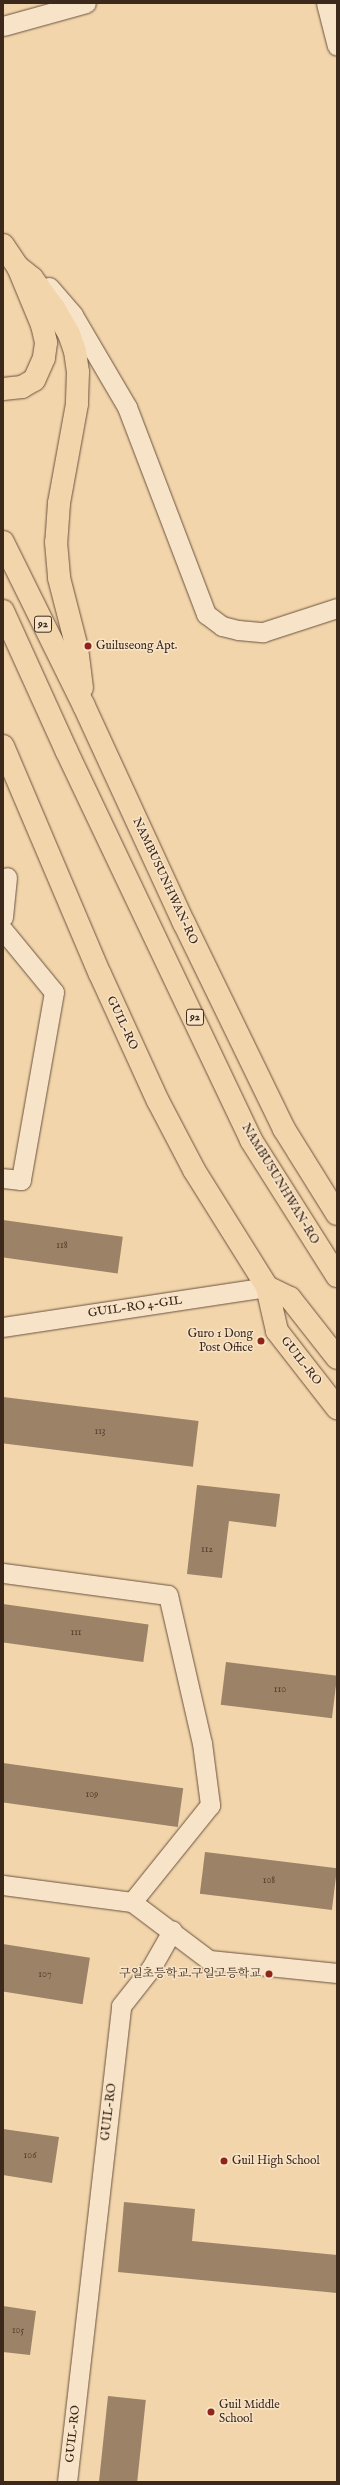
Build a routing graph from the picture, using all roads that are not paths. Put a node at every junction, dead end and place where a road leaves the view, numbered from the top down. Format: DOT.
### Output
graph roads {
  1 [pos="86,3"];
  2 [pos="326,3"];
  3 [pos="3,26"];
  4 [pos="337,46"];
  5 [pos="3,245"];
  6 [pos="25,273"];
  7 [pos="3,389"];
  8 [pos="3,542"];
  9 [pos="337,608"];
  10 [pos="3,611"];
  11 [pos="84,706"];
  12 [pos="3,746"];
  13 [pos="7,877"];
  14 [pos="3,917"];
  15 [pos="3,930"];
  16 [pos="3,1178"];
  17 [pos="337,1214"];
  18 [pos="337,1276"];
  19 [pos="267,1288"];
  20 [pos="3,1326"];
  21 [pos="337,1358"];
  22 [pos="337,1408"];
  23 [pos="3,1573"];
  24 [pos="3,1885"];
  25 [pos="132,1902"];
  26 [pos="172,1931"];
  27 [pos="337,1973"];
  28 [pos="67,2482"];
  1 -- 3 [label="street"];
  2 -- 4 [label="street"];
  5 -- 6 [label="main road"];
  6 -- 7 [label="main road"];
  6 -- 9 [label="street"];
  6 -- 11 [label="main road"];
  8 -- 11 [label="main road, NAMBUSUNHWAN-RO / 92"];
  10 -- 18 [label="main road, NAMBUSUNHWAN-RO / 92"];
  11 -- 17 [label="main road, NAMBUSUNHWAN-RO / 92"];
  12 -- 19 [label="main road, GUIL-RO"];
  13 -- 14 [label="street"];
  15 -- 16 [label="street"];
  19 -- 20 [label="street, GUIL-RO 4-GIL"];
  19 -- 21 [label="main road"];
  19 -- 22 [label="main road, GUIL-RO"];
  23 -- 25 [label="street"];
  24 -- 25 [label="street"];
  25 -- 26 [label="street"];
  26 -- 27 [label="street"];
  26 -- 28 [label="street, GUIL-RO"];
}
